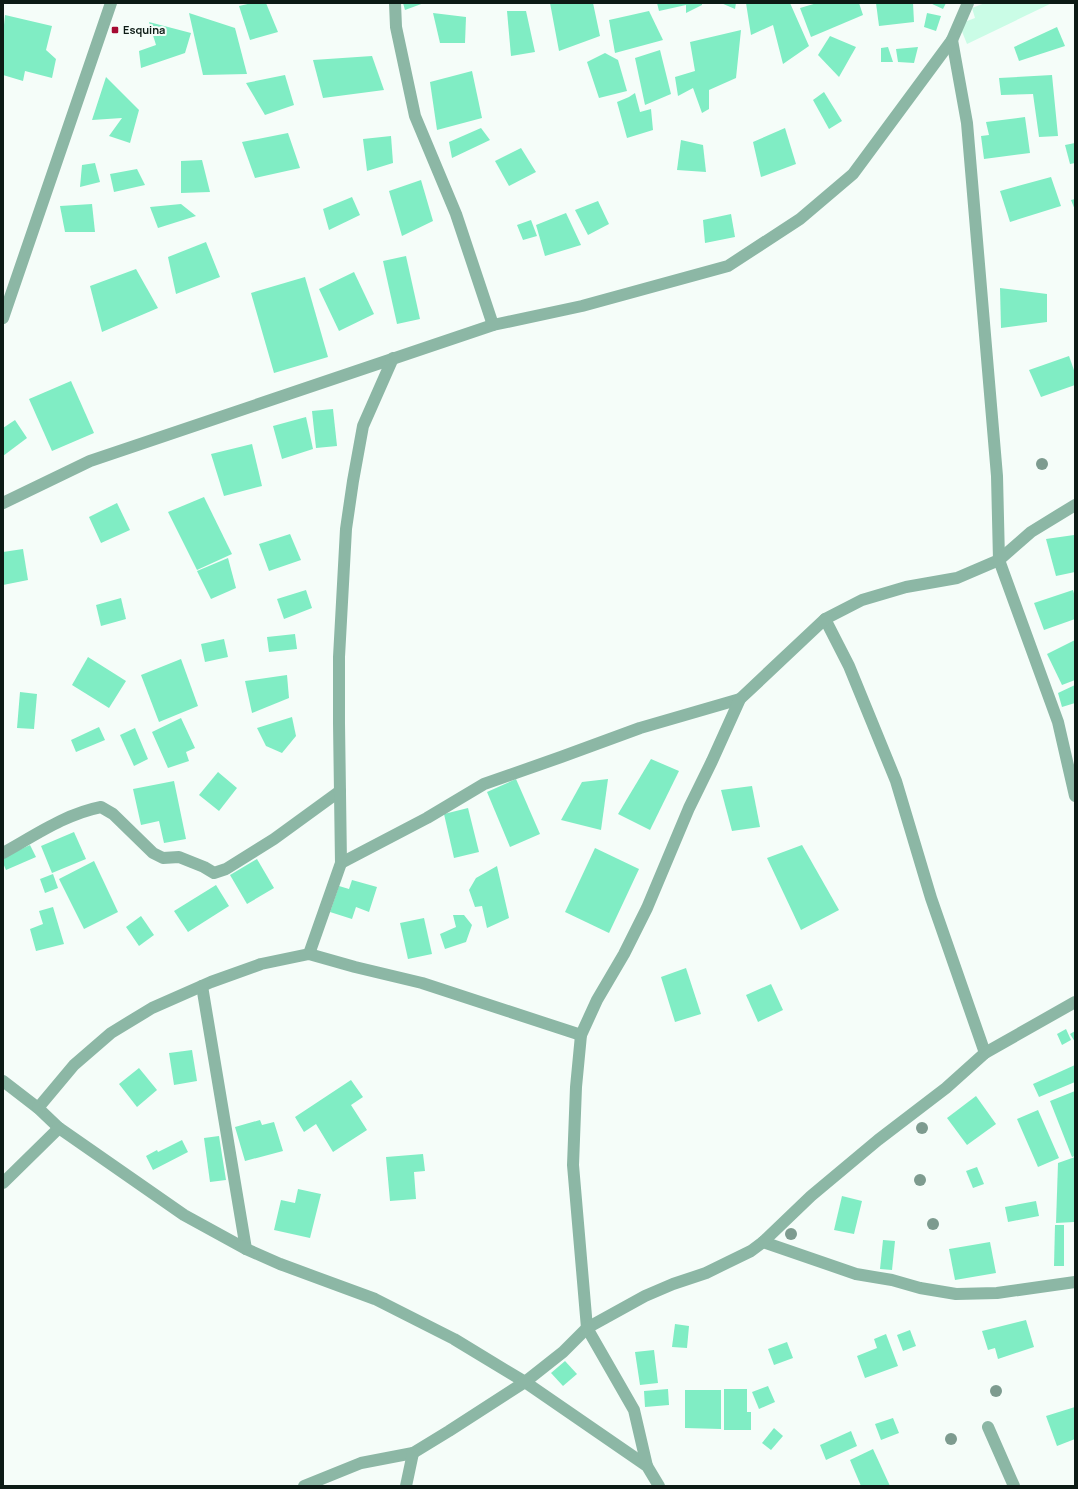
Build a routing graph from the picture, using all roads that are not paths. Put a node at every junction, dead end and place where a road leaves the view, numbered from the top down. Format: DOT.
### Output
graph roads {
  1 [pos="111,3"];
  2 [pos="395,3"];
  3 [pos="968,3"];
  4 [pos="952,40"];
  5 [pos="3,318"];
  6 [pos="493,325"];
  7 [pos="393,358"];
  8 [pos="3,503"];
  9 [pos="1075,505"];
  10 [pos="999,560"];
  11 [pos="825,619"];
  12 [pos="740,699"];
  13 [pos="340,791"];
  14 [pos="1075,796"];
  15 [pos="3,853"];
  16 [pos="341,863"];
  17 [pos="309,954"];
  18 [pos="202,986"];
  19 [pos="1075,1002"];
  20 [pos="581,1035"];
  21 [pos="985,1054"];
  22 [pos="3,1081"];
  23 [pos="38,1108"];
  24 [pos="59,1128"];
  25 [pos="3,1183"];
  26 [pos="763,1242"];
  27 [pos="246,1249"];
  28 [pos="1075,1282"];
  29 [pos="587,1328"];
  30 [pos="526,1382"];
  31 [pos="988,1427"];
  32 [pos="413,1453"];
  33 [pos="647,1466"];
  34 [pos="657,1485"];
  35 [pos="304,1486"];
  36 [pos="406,1486"];
  37 [pos="1014,1486"];
  1 -- 5 [label="street"];
  2 -- 6 [label="street"];
  3 -- 4 [label="street"];
  4 -- 6 [label="street"];
  4 -- 10 [label="street"];
  6 -- 7 [label="street"];
  7 -- 8 [label="street"];
  7 -- 13 [label="street"];
  9 -- 10 [label="street"];
  10 -- 11 [label="street"];
  10 -- 14 [label="street"];
  11 -- 12 [label="street"];
  11 -- 21 [label="street"];
  12 -- 16 [label="street"];
  12 -- 20 [label="street"];
  13 -- 15 [label="street"];
  13 -- 16 [label="street"];
  16 -- 17 [label="street"];
  17 -- 18 [label="street"];
  17 -- 20 [label="street"];
  18 -- 23 [label="street"];
  18 -- 27 [label="street"];
  19 -- 21 [label="street"];
  20 -- 29 [label="street"];
  21 -- 26 [label="street"];
  22 -- 23 [label="street"];
  23 -- 24 [label="street"];
  24 -- 25 [label="street"];
  24 -- 27 [label="street"];
  26 -- 28 [label="street"];
  26 -- 29 [label="street"];
  27 -- 30 [label="street"];
  29 -- 30 [label="street"];
  29 -- 33 [label="street"];
  30 -- 32 [label="street"];
  30 -- 33 [label="street"];
  31 -- 37 [label="street"];
  32 -- 35 [label="street"];
  32 -- 36 [label="street"];
  33 -- 34 [label="street"];
}
